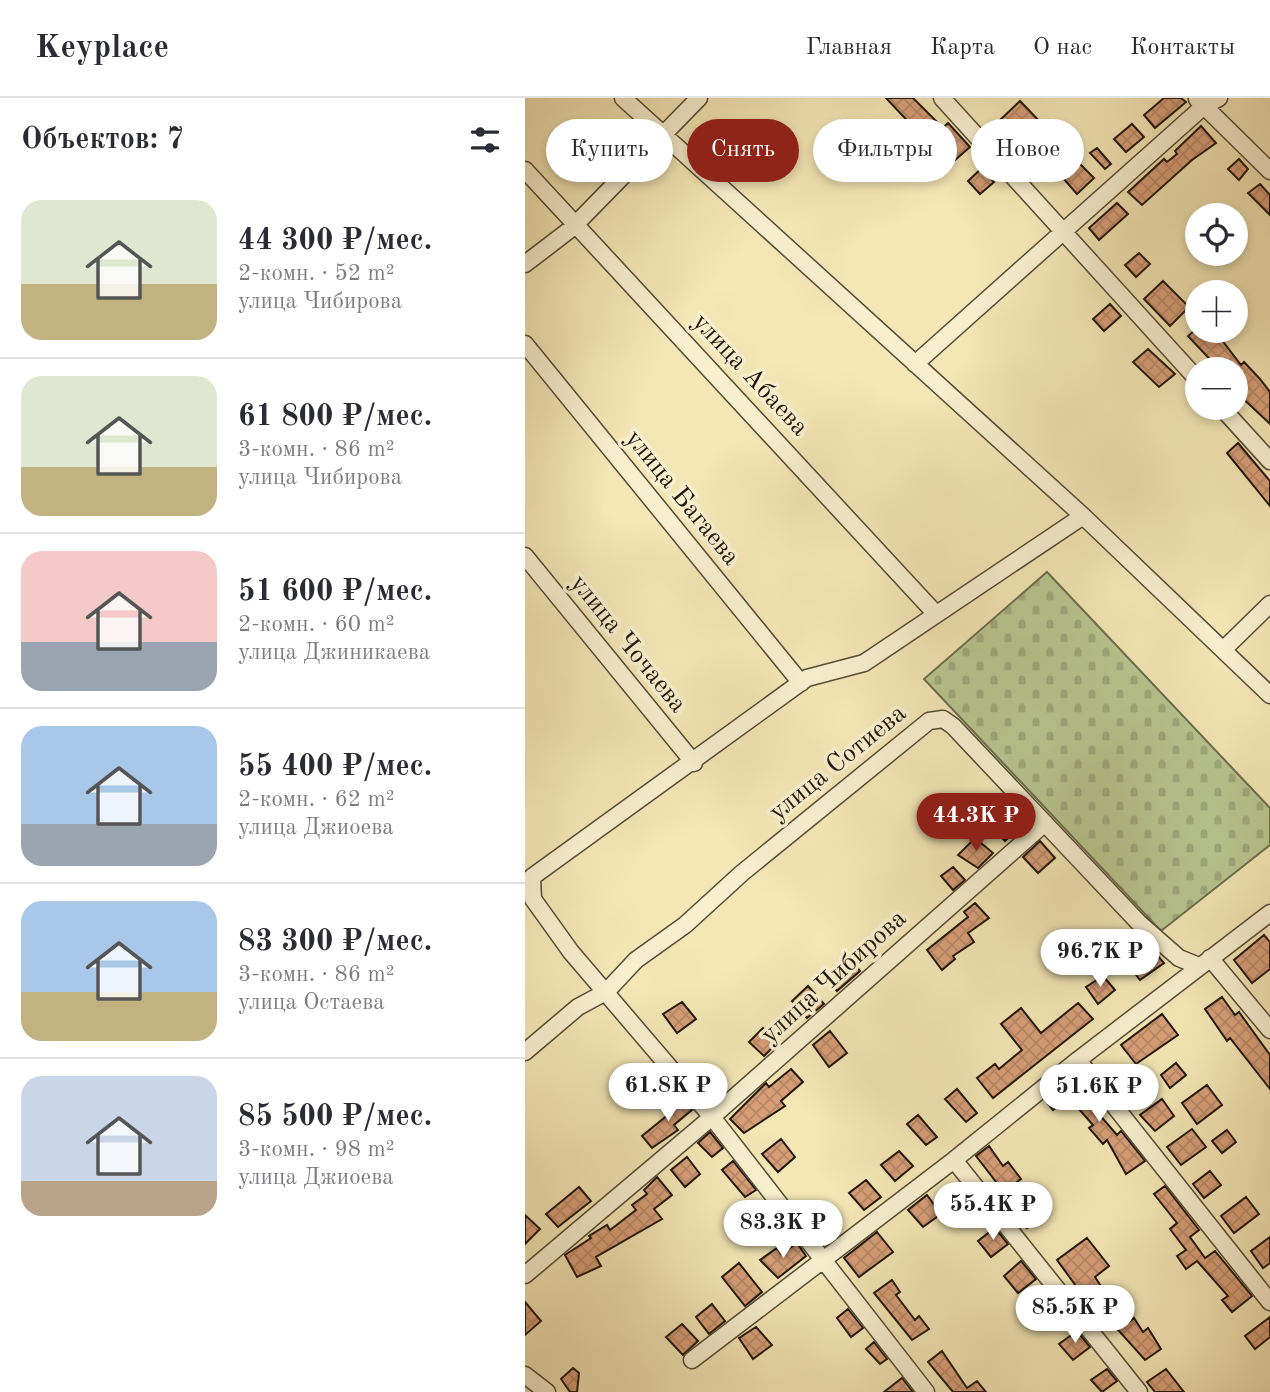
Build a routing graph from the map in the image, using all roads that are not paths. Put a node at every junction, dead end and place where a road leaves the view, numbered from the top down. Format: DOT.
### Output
graph roads {
  1 [pos="623,98"];
  2 [pos="699,98"];
  3 [pos="942,98"];
  4 [pos="1219,98"];
  5 [pos="1200,102"];
  6 [pos="645,119"];
  7 [pos="673,123"];
  8 [pos="673,146"];
  9 [pos="525,170"];
  10 [pos="1270,171"];
  11 [pos="616,182"];
  12 [pos="577,223"];
  13 [pos="1065,233"];
  14 [pos="525,264"];
  15 [pos="525,344"];
  16 [pos="915,364"];
  17 [pos="1185,366"];
  18 [pos="1233,420"];
  19 [pos="1270,461"];
  20 [pos="1083,516"];
  21 [pos="525,556"];
  22 [pos="1270,604"];
  23 [pos="936,614"];
  24 [pos="1224,649"];
  25 [pos="801,683"];
  26 [pos="1270,695"];
  27 [pos="694,763"];
  28 [pos="1045,823"];
  29 [pos="1270,913"];
  30 [pos="1204,962"];
  31 [pos="606,992"];
  32 [pos="1270,1030"];
  33 [pos="525,1052"];
  34 [pos="1078,1060"];
  35 [pos="712,1117"];
  36 [pos="954,1160"];
  37 [pos="821,1261"];
  38 [pos="525,1275"];
  39 [pos="1270,1302"];
  40 [pos="692,1360"];
  41 [pos="525,1375"];
  42 [pos="547,1392"];
  43 [pos="926,1392"];
  44 [pos="1139,1392"];
  1 -- 6 [label="street"];
  2 -- 7 [label="street"];
  3 -- 13 [label="street"];
  4 -- 5 [label="street"];
  5 -- 10 [label="street"];
  5 -- 13 [label="street"];
  8 -- 16 [label="street"];
  9 -- 12 [label="street, улица Абаева"];
  11 -- 12 [label="street"];
  12 -- 14 [label="street"];
  12 -- 23 [label="street, улица Абаева"];
  13 -- 16 [label="street"];
  13 -- 17 [label="street"];
  15 -- 25 [label="street, улица Багаева"];
  16 -- 20 [label="street"];
  18 -- 19 [label="street"];
  20 -- 23 [label="street"];
  20 -- 24 [label="street"];
  21 -- 27 [label="street, улица Чочаева"];
  22 -- 24 [label="street"];
  23 -- 25 [label="street"];
  24 -- 26 [label="street"];
  25 -- 27 [label="street"];
  27 -- 31 [label="street"];
  28 -- 30 [label="street, улица Сотиева"];
  28 -- 31 [label="street, улица Сотиева"];
  28 -- 35 [label="street, улица Чибирова"];
  29 -- 30 [label="street"];
  30 -- 32 [label="street"];
  30 -- 34 [label="street"];
  31 -- 33 [label="street, улица Сотиева"];
  31 -- 35 [label="street"];
  34 -- 36 [label="street"];
  34 -- 39 [label="street"];
  35 -- 37 [label="street"];
  35 -- 38 [label="street, улица Чибирова"];
  36 -- 37 [label="street"];
  36 -- 44 [label="street"];
  37 -- 40 [label="street"];
  37 -- 43 [label="street"];
  41 -- 42 [label="street"];
}
